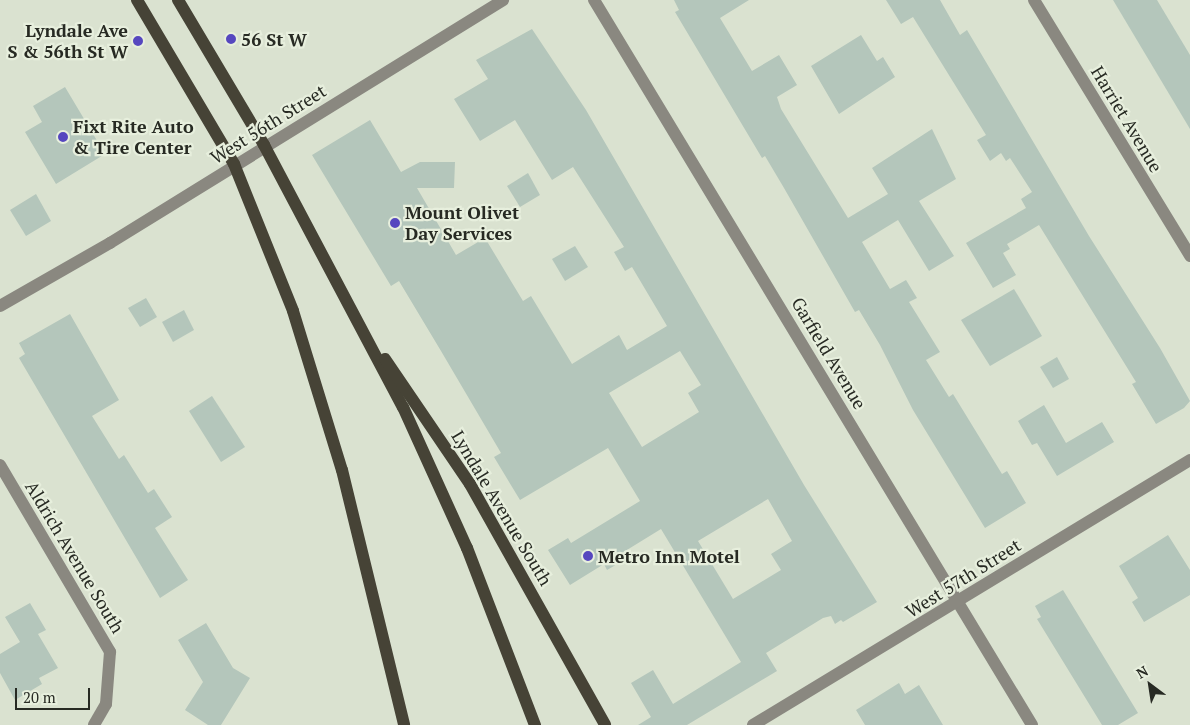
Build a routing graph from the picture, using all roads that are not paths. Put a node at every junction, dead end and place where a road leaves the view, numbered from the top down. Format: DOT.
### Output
graph roads {
  1 [pos="137,0"];
  2 [pos="178,0"];
  3 [pos="503,0"];
  4 [pos="594,0"];
  5 [pos="1034,0"];
  6 [pos="264,145"];
  7 [pos="234,164"];
  8 [pos="1190,256"];
  9 [pos="0,306"];
  10 [pos="354,317"];
  11 [pos="1190,460"];
  12 [pos="0,465"];
  13 [pos="959,602"];
  14 [pos="94,725"];
  15 [pos="404,725"];
  16 [pos="535,725"];
  17 [pos="605,725"];
  18 [pos="754,725"];
  19 [pos="1032,725"];
  1 -- 7 [label="main road"];
  2 -- 6 [label="main road"];
  3 -- 6 [label="street, West 56th Street"];
  4 -- 13 [label="street, Garfield Avenue"];
  5 -- 8 [label="street, Harriet Avenue"];
  6 -- 7 [label="street, West 56th Street"];
  6 -- 10 [label="main road"];
  7 -- 9 [label="street, West 56th Street"];
  7 -- 15 [label="main road"];
  10 -- 16 [label="main road"];
  10 -- 17 [label="main road, Lyndale Avenue South"];
  11 -- 13 [label="street, West 57th Street"];
  12 -- 14 [label="street, Aldrich Avenue South"];
  13 -- 18 [label="street, West 57th Street"];
  13 -- 19 [label="street, Garfield Avenue"];
}
